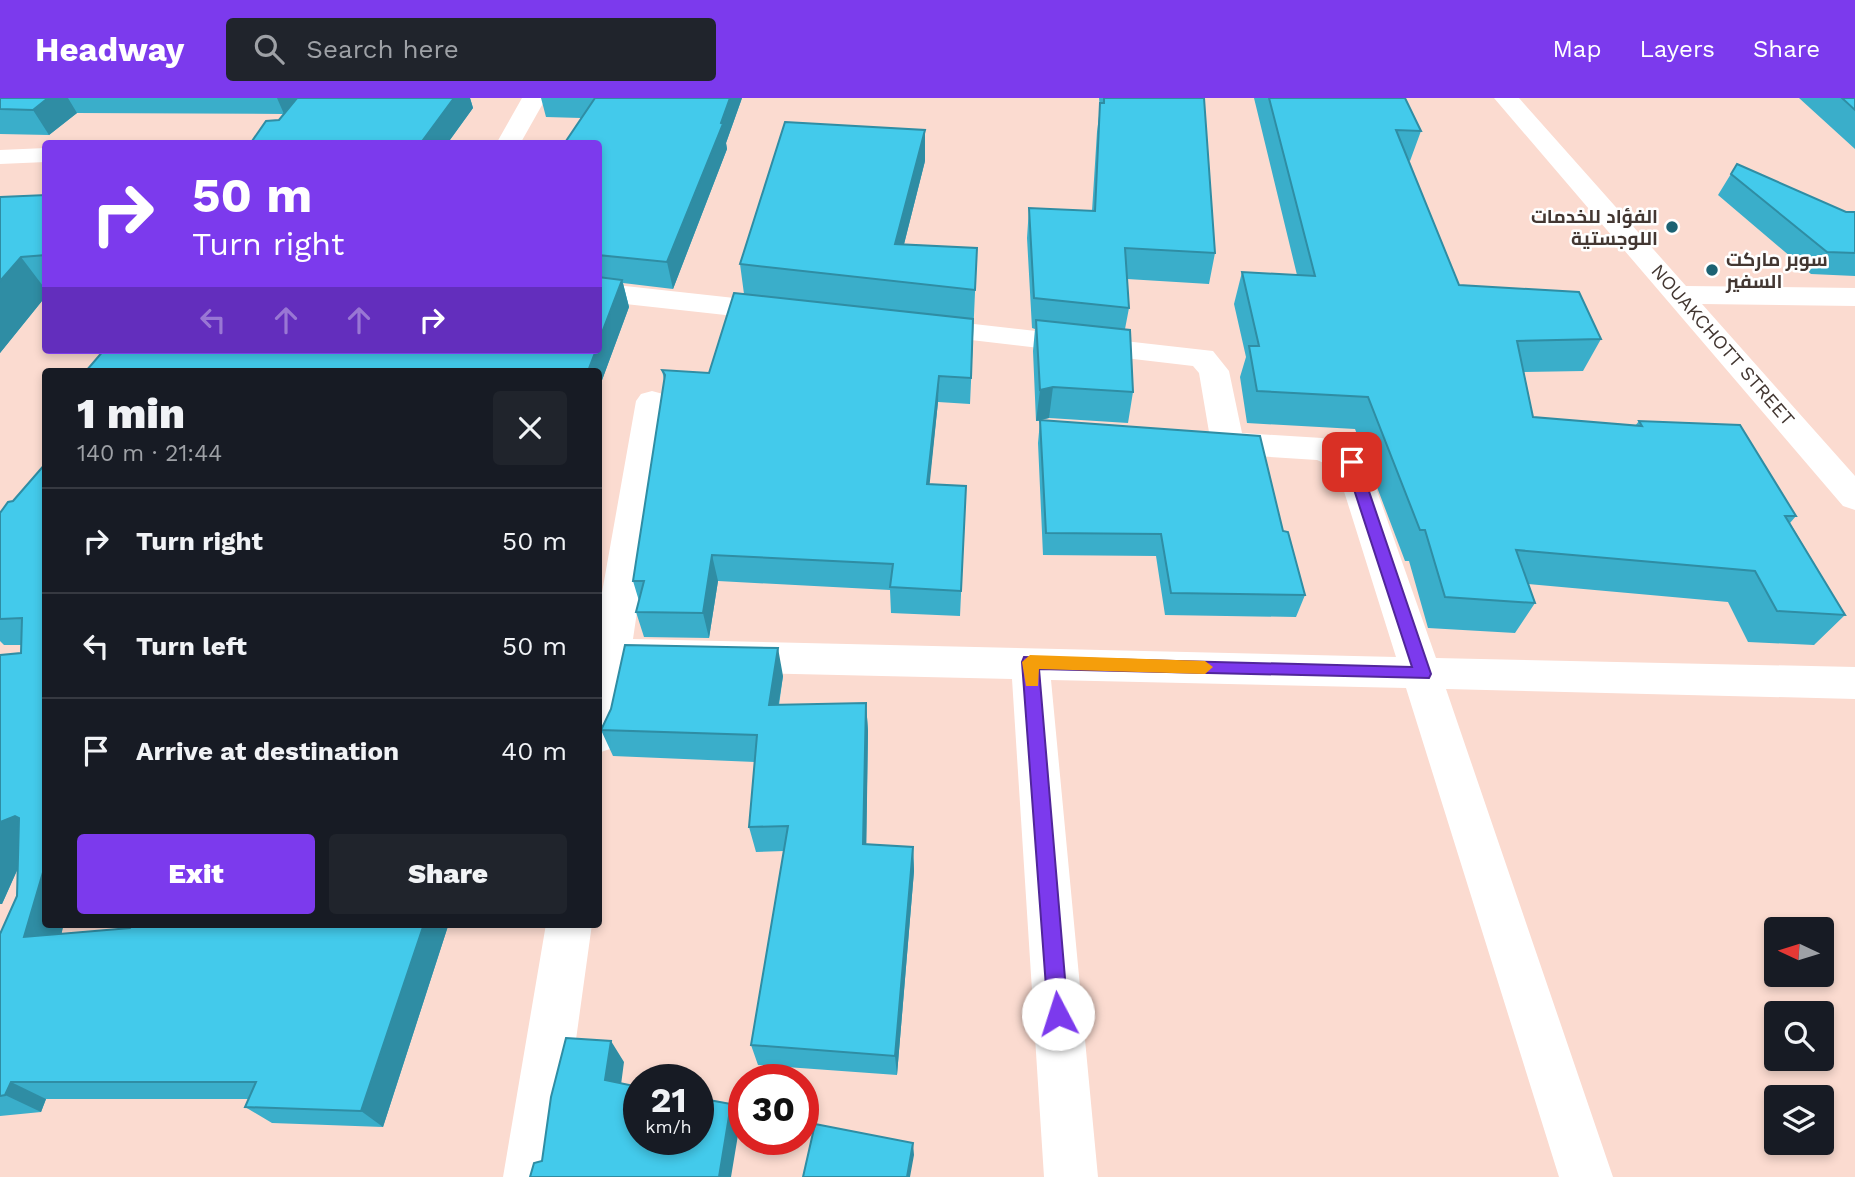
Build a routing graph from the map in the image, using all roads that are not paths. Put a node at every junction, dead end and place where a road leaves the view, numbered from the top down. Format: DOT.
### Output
graph roads {
  1 [pos="534,98"];
  2 [pos="1506,98"];
  3 [pos="510,140"];
  4 [pos="42,155"];
  5 [pos="0,157"];
  6 [pos="602,292"];
  7 [pos="1680,295"];
  8 [pos="1855,297"];
  9 [pos="807,315"];
  10 [pos="891,324"];
  11 [pos="652,401"];
  12 [pos="1172,440"];
  13 [pos="1227,443"];
  14 [pos="1855,498"];
  15 [pos="605,654"];
  16 [pos="1030,662"];
  17 [pos="1423,674"];
  18 [pos="1855,683"];
  19 [pos="602,689"];
  20 [pos="568,928"];
  21 [pos="530,1177"];
  22 [pos="1071,1177"];
  23 [pos="1586,1177"];
  1 -- 3 [label="street"];
  2 -- 7 [label="street, NOUAKCHOTT STREET"];
  4 -- 5 [label="street"];
  6 -- 9 [label="street"];
  7 -- 8 [label="street"];
  7 -- 14 [label="street, NOUAKCHOTT STREET"];
  10 -- 13 [label="street"];
  11 -- 15 [label="street"];
  12 -- 13 [label="street"];
  13 -- 17 [label="street"];
  15 -- 16 [label="street"];
  15 -- 19 [label="street"];
  16 -- 17 [label="street"];
  16 -- 22 [label="street"];
  17 -- 18 [label="street"];
  17 -- 23 [label="street"];
  20 -- 21 [label="street"];
}
